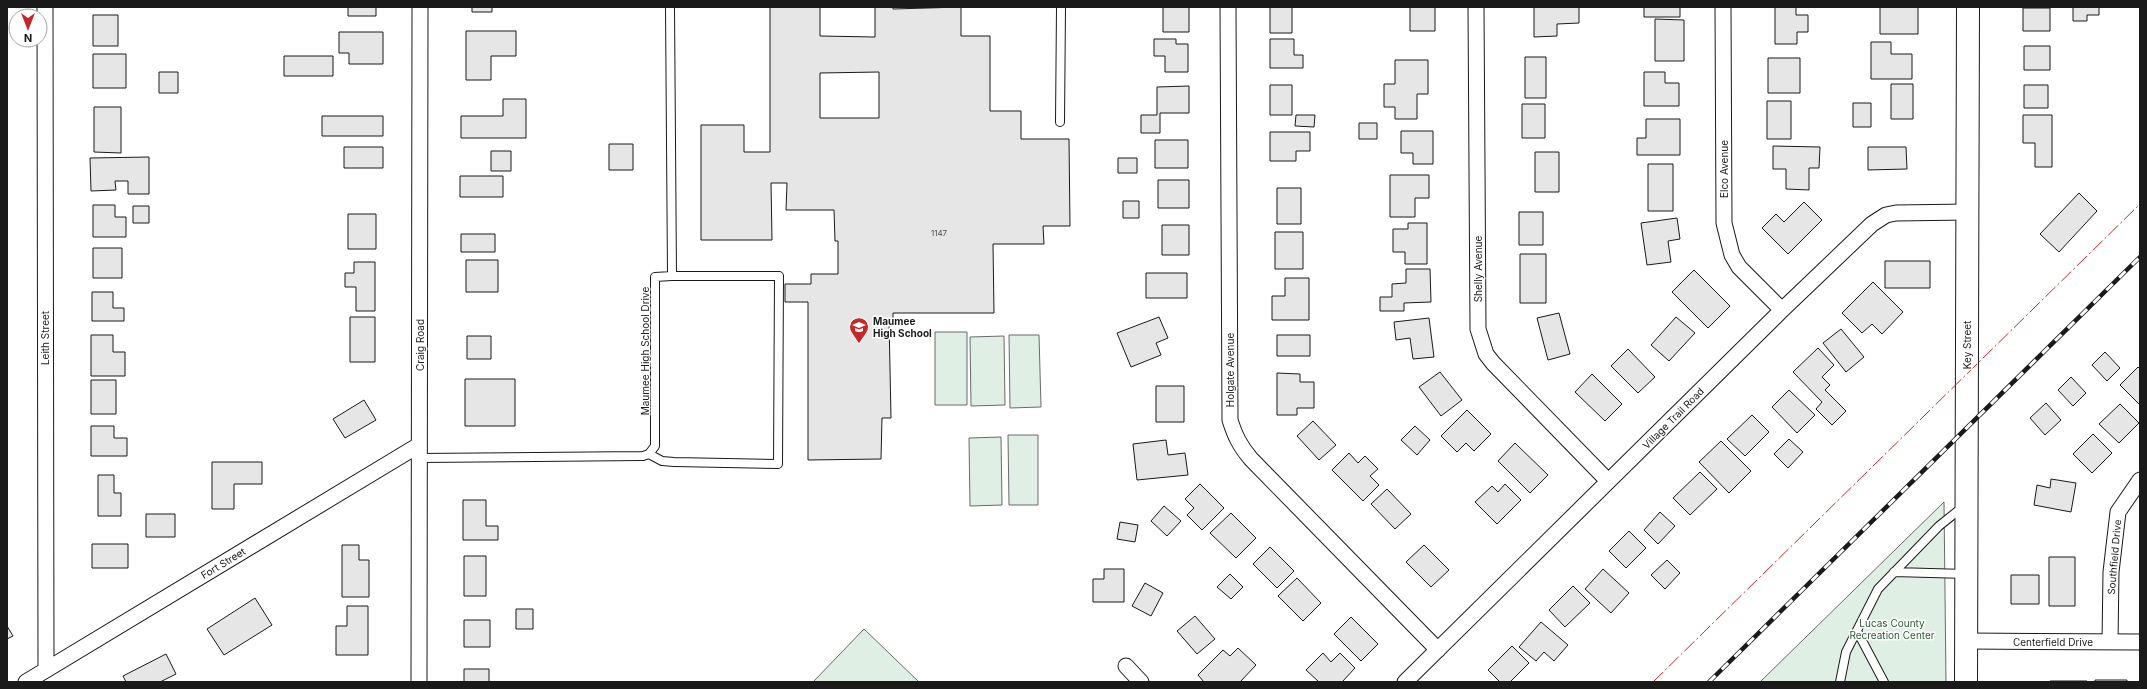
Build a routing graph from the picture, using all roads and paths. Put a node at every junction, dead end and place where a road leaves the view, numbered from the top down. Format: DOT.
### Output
graph roads {
  1 [pos="45,7"];
  2 [pos="420,7"];
  3 [pos="670,7"];
  4 [pos="1061,7"];
  5 [pos="1228,7"];
  6 [pos="1476,7"];
  7 [pos="1724,7"];
  8 [pos="1968,7"];
  9 [pos="1060,122"];
  10 [pos="1968,212"];
  11 [pos="672,276"];
  12 [pos="1782,310"];
  13 [pos="419,451"];
  14 [pos="649,454"];
  15 [pos="2140,480"];
  16 [pos="1608,481"];
  17 [pos="1967,504"];
  18 [pos="1894,572"];
  19 [pos="1966,574"];
  20 [pos="1857,631"];
  21 [pos="1966,641"];
  22 [pos="2110,642"];
  23 [pos="2140,642"];
  24 [pos="1438,650"];
  25 [pos="1126,666"];
  26 [pos="46,670"];
  27 [pos="26,682"];
  28 [pos="419,682"];
  29 [pos="1141,682"];
  30 [pos="1405,682"];
  31 [pos="1840,682"];
  32 [pos="1884,682"];
  33 [pos="1966,682"];
  1 -- 26 [label="street, Leith Street"];
  2 -- 13 [label="street, Craig Road"];
  3 -- 11 [label="lane"];
  4 -- 9 [label="lane"];
  5 -- 24 [label="street, Holgate Avenue"];
  6 -- 16 [label="street, Shelly Avenue"];
  7 -- 12 [label="street, Elco Avenue"];
  8 -- 10 [label="street, Key Street"];
  10 -- 12 [label="street, Village Trail Road"];
  10 -- 17 [label="street, Key Street"];
  11 -- 14 [label="lane, Maumee High School Drive"];
  11 -- 14 [label="lane"];
  12 -- 16 [label="street, Village Trail Road"];
  13 -- 14 [label="lane"];
  13 -- 26 [label="street, Fort Street"];
  13 -- 28 [label="street, Craig Road"];
  15 -- 22 [label="street, Southfield Drive"];
  16 -- 24 [label="street, Village Trail Road"];
  17 -- 18 [label="lane"];
  17 -- 19 [label="street, Key Street"];
  18 -- 19 [label="lane"];
  18 -- 20 [label="lane"];
  19 -- 21 [label="street, Key Street"];
  20 -- 31 [label="lane"];
  20 -- 32 [label="lane"];
  21 -- 22 [label="street, Centerfield Drive"];
  21 -- 33 [label="street, Key Street"];
  22 -- 23 [label="street, Centerfield Drive"];
  24 -- 30 [label="street, Village Trail Road"];
  25 -- 29 [label="street"];
  26 -- 27 [label="street, Fort Street"];
}
